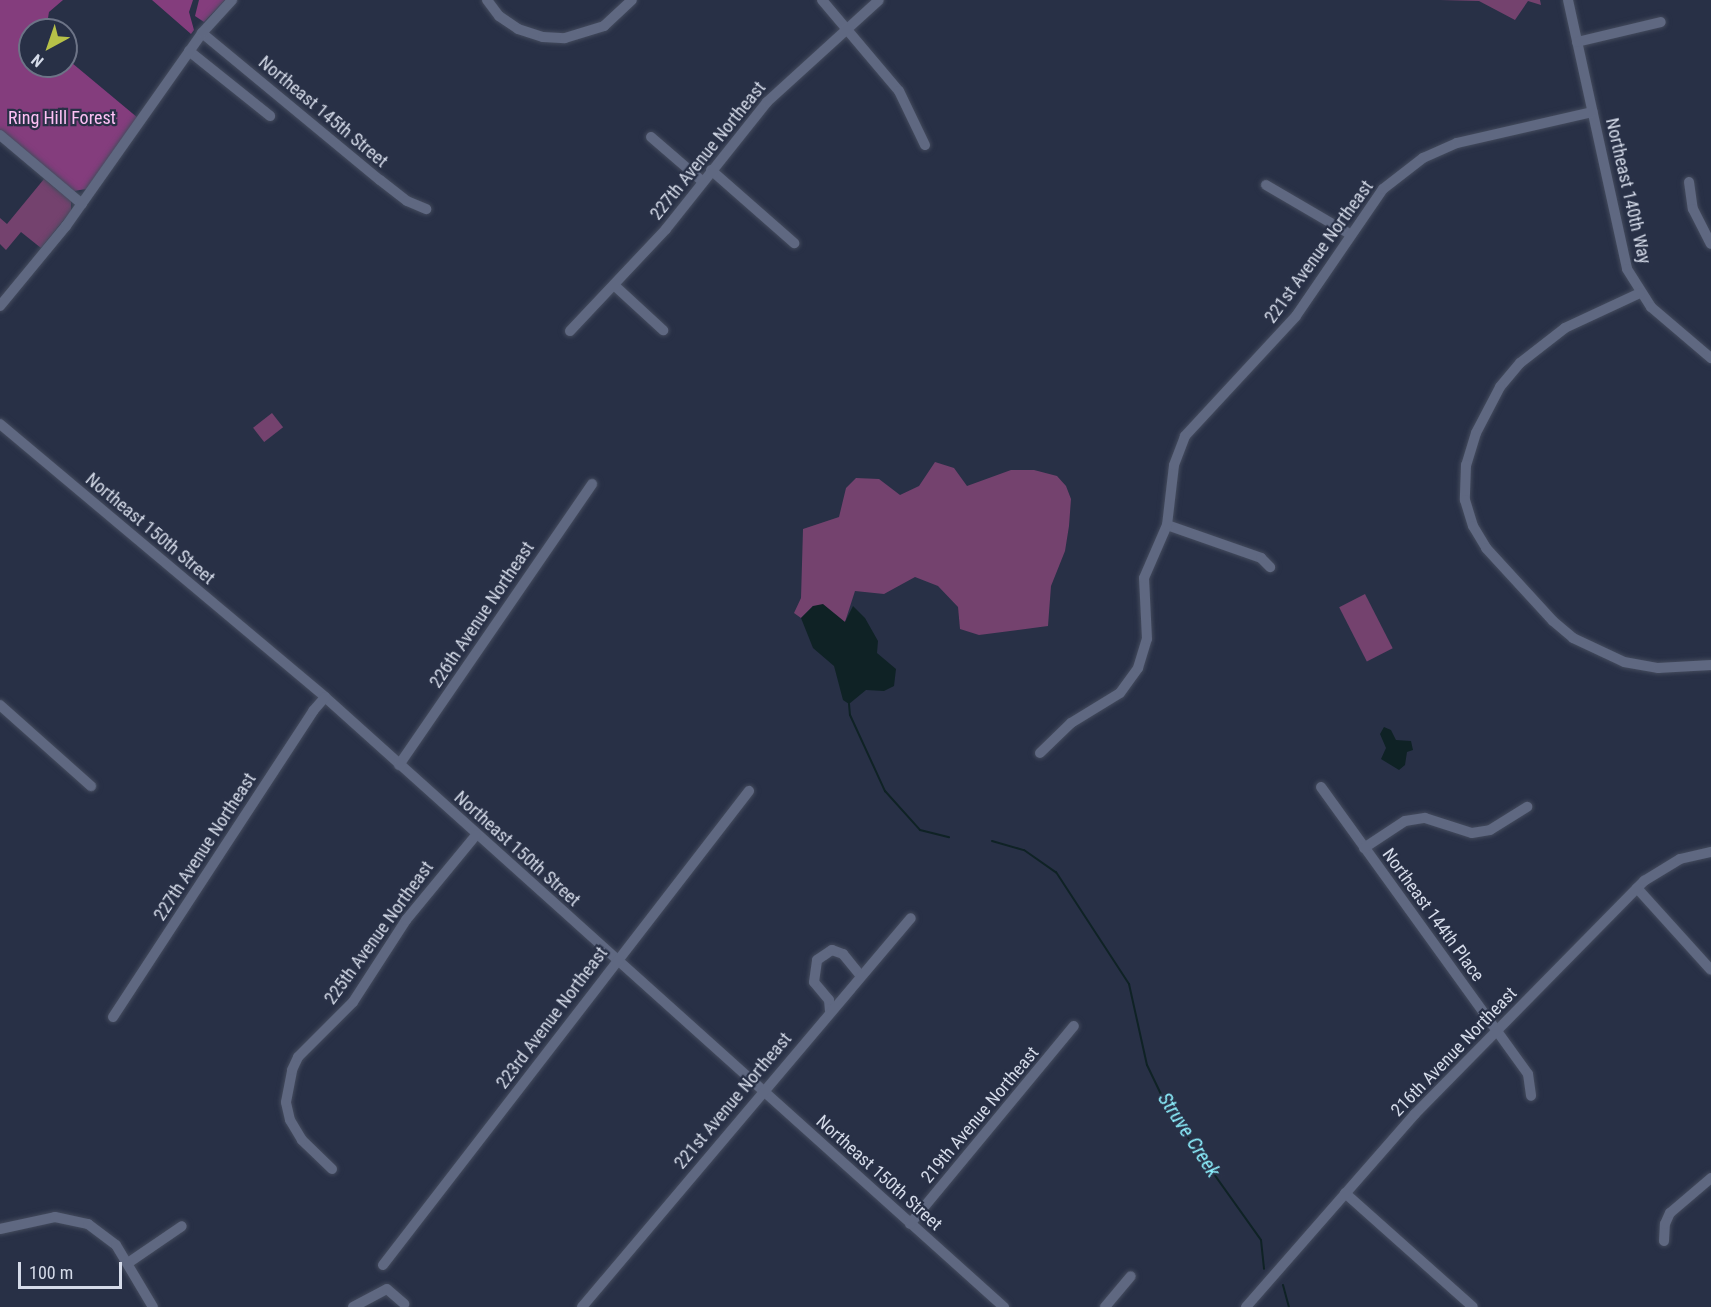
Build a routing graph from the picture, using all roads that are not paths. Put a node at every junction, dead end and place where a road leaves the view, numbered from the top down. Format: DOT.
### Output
graph roads {
  1 [pos="232,0"];
  2 [pos="487,0"];
  3 [pos="633,0"];
  4 [pos="822,0"];
  5 [pos="879,0"];
  6 [pos="1568,0"];
  7 [pos="1661,22"];
  8 [pos="846,27"];
  9 [pos="202,33"];
  10 [pos="1577,42"];
  11 [pos="189,51"];
  12 [pos="1592,112"];
  13 [pos="270,116"];
  14 [pos="0,135"];
  15 [pos="651,137"];
  16 [pos="925,145"];
  17 [pos="711,170"];
  18 [pos="702,181"];
  19 [pos="1689,182"];
  20 [pos="1266,185"];
  21 [pos="82,204"];
  22 [pos="426,209"];
  23 [pos="1350,234"];
  24 [pos="794,243"];
  25 [pos="1711,244"];
  26 [pos="614,285"];
  27 [pos="1640,293"];
  28 [pos="0,306"];
  29 [pos="570,330"];
  30 [pos="663,330"];
  31 [pos="1711,358"];
  32 [pos="0,424"];
  33 [pos="591,484"];
  34 [pos="1167,525"];
  35 [pos="1270,567"];
  36 [pos="1711,664"];
  37 [pos="326,697"];
  38 [pos="0,705"];
  39 [pos="1040,753"];
  40 [pos="399,765"];
  41 [pos="91,786"];
  42 [pos="1321,787"];
  43 [pos="749,790"];
  44 [pos="1527,807"];
  45 [pos="476,835"];
  46 [pos="1364,848"];
  47 [pos="1711,852"];
  48 [pos="1637,888"];
  49 [pos="911,918"];
  50 [pos="617,960"];
  51 [pos="1711,969"];
  52 [pos="859,974"];
  53 [pos="830,1011"];
  54 [pos="113,1017"];
  55 [pos="1074,1026"];
  56 [pos="1497,1031"];
  57 [pos="765,1091"];
  58 [pos="1531,1096"];
  59 [pos="332,1169"];
  60 [pos="1711,1178"];
  61 [pos="1345,1193"];
  62 [pos="910,1224"];
  63 [pos="182,1226"];
  64 [pos="0,1229"];
  65 [pos="1665,1241"];
  66 [pos="128,1263"];
  67 [pos="383,1265"];
  68 [pos="1131,1276"];
  69 [pos="404,1304"];
  70 [pos="153,1307"];
  71 [pos="353,1307"];
  72 [pos="582,1307"];
  73 [pos="1004,1307"];
  74 [pos="1105,1307"];
  75 [pos="1246,1307"];
  76 [pos="1473,1307"];
  1 -- 9 [label="street"];
  2 -- 3 [label="street"];
  4 -- 8 [label="street"];
  5 -- 8 [label="street, 227th Avenue Northeast"];
  6 -- 10 [label="street, Northeast 140th Way"];
  7 -- 10 [label="street"];
  8 -- 16 [label="street"];
  8 -- 17 [label="street, 227th Avenue Northeast"];
  9 -- 11 [label="street"];
  9 -- 22 [label="street, Northeast 145th Street"];
  10 -- 12 [label="street, Northeast 140th Way"];
  11 -- 13 [label="street"];
  11 -- 21 [label="street"];
  12 -- 23 [label="street, 221st Avenue Northeast"];
  12 -- 27 [label="street, Northeast 140th Way"];
  14 -- 21 [label="street"];
  15 -- 18 [label="street"];
  17 -- 18 [label="street, 227th Avenue Northeast"];
  17 -- 24 [label="street"];
  18 -- 26 [label="street, 227th Avenue Northeast"];
  19 -- 25 [label="street"];
  20 -- 23 [label="street"];
  21 -- 28 [label="street"];
  23 -- 34 [label="street, 221st Avenue Northeast"];
  26 -- 29 [label="street, 227th Avenue Northeast"];
  26 -- 30 [label="street"];
  27 -- 31 [label="street, Northeast 140th Way"];
  27 -- 36 [label="street"];
  32 -- 37 [label="street, Northeast 150th Street"];
  33 -- 40 [label="street, 226th Avenue Northeast"];
  34 -- 35 [label="street"];
  34 -- 39 [label="street, 221st Avenue Northeast"];
  37 -- 40 [label="street, Northeast 150th Street"];
  37 -- 54 [label="street, 227th Avenue Northeast"];
  38 -- 41 [label="street"];
  40 -- 45 [label="street, Northeast 150th Street"];
  42 -- 46 [label="street, Northeast 144th Place"];
  43 -- 50 [label="street, 223rd Avenue Northeast"];
  44 -- 46 [label="street"];
  45 -- 50 [label="street, Northeast 150th Street"];
  45 -- 59 [label="street, 225th Avenue Northeast"];
  46 -- 56 [label="street, Northeast 144th Place"];
  47 -- 48 [label="street, 216th Avenue Northeast"];
  48 -- 51 [label="street"];
  48 -- 56 [label="street, 216th Avenue Northeast"];
  49 -- 52 [label="street, 221st Avenue Northeast"];
  50 -- 57 [label="street, Northeast 150th Street"];
  50 -- 67 [label="street, 223rd Avenue Northeast"];
  52 -- 53 [label="street, 221st Avenue Northeast"];
  52 -- 53 [label="street"];
  53 -- 57 [label="street, 221st Avenue Northeast"];
  55 -- 62 [label="street, 219th Avenue Northeast"];
  56 -- 58 [label="street, Northeast 144th Place"];
  56 -- 61 [label="street, 216th Avenue Northeast"];
  57 -- 62 [label="street, Northeast 150th Street"];
  57 -- 72 [label="street, 221st Avenue Northeast"];
  60 -- 65 [label="street"];
  61 -- 75 [label="street, 216th Avenue Northeast"];
  61 -- 76 [label="street"];
  62 -- 73 [label="street, Northeast 150th Street"];
  63 -- 66 [label="street"];
  64 -- 66 [label="street"];
  66 -- 70 [label="street"];
  68 -- 74 [label="street"];
  69 -- 71 [label="street"];
}
